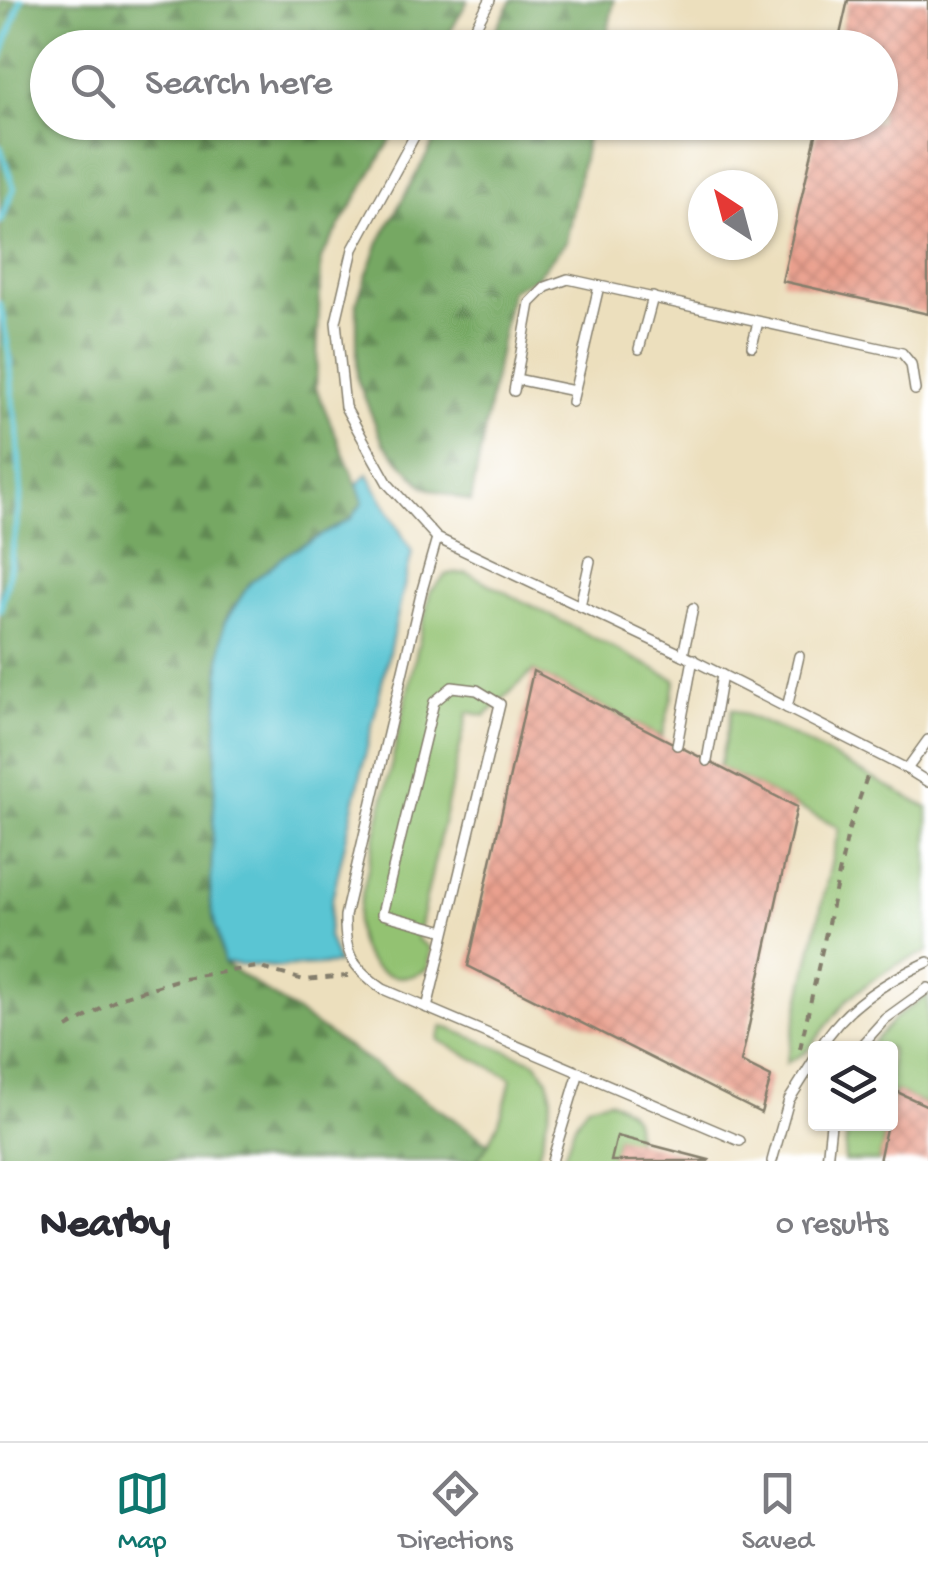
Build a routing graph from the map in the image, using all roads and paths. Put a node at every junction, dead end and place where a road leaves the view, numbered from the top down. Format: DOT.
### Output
graph roads {
  1 [pos="490,0"];
  2 [pos="474,30"];
  3 [pos="412,140"];
  4 [pos="599,286"];
  5 [pos="653,297"];
  6 [pos="758,322"];
  7 [pos="752,346"];
  8 [pos="639,350"];
  9 [pos="516,379"];
  10 [pos="915,390"];
  11 [pos="514,391"];
  12 [pos="437,538"];
  13 [pos="590,561"];
  14 [pos="580,606"];
  15 [pos="694,608"];
  16 [pos="798,656"];
  17 [pos="688,657"];
  18 [pos="722,675"];
  19 [pos="787,708"];
  20 [pos="928,740"];
  21 [pos="677,745"];
  22 [pos="707,761"];
  23 [pos="906,769"];
  24 [pos="868,774"];
  25 [pos="928,782"];
  26 [pos="446,932"];
  27 [pos="928,962"];
  28 [pos="362,974"];
  29 [pos="928,988"];
  30 [pos="427,1008"];
  31 [pos="67,1028"];
  32 [pos="826,1041"];
  33 [pos="866,1041"];
  34 [pos="800,1049"];
  35 [pos="808,1071"];
  36 [pos="579,1072"];
  37 [pos="803,1079"];
  38 [pos="808,1081"];
  39 [pos="830,1131"];
  40 [pos="740,1140"];
  41 [pos="552,1161"];
  42 [pos="772,1161"];
  43 [pos="826,1161"];
  1 -- 2 [label="lane"];
  3 -- 12 [label="lane"];
  4 -- 5 [label="lane"];
  4 -- 9 [label="lane"];
  4 -- 9 [label="lane"];
  5 -- 6 [label="lane"];
  5 -- 8 [label="lane"];
  6 -- 7 [label="lane"];
  6 -- 10 [label="lane"];
  9 -- 11 [label="lane"];
  12 -- 14 [label="lane"];
  12 -- 28 [label="lane"];
  13 -- 14 [label="lane"];
  14 -- 17 [label="lane"];
  15 -- 17 [label="lane"];
  16 -- 19 [label="lane"];
  17 -- 18 [label="lane"];
  17 -- 21 [label="lane"];
  18 -- 19 [label="lane"];
  18 -- 22 [label="lane"];
  19 -- 23 [label="lane"];
  20 -- 23 [label="lane"];
  23 -- 25 [label="lane"];
  24 -- 34 [label="path"];
  26 -- 26 [label="lane"];
  26 -- 30 [label="lane"];
  27 -- 32 [label="lane"];
  28 -- 30 [label="lane"];
  28 -- 31 [label="path"];
  29 -- 33 [label="lane"];
  30 -- 36 [label="lane"];
  35 -- 37 [label="lane"];
  36 -- 40 [label="lane"];
  36 -- 41 [label="lane"];
  37 -- 38 [label="lane"];
  37 -- 42 [label="lane"];
  39 -- 43 [label="lane"];
}
